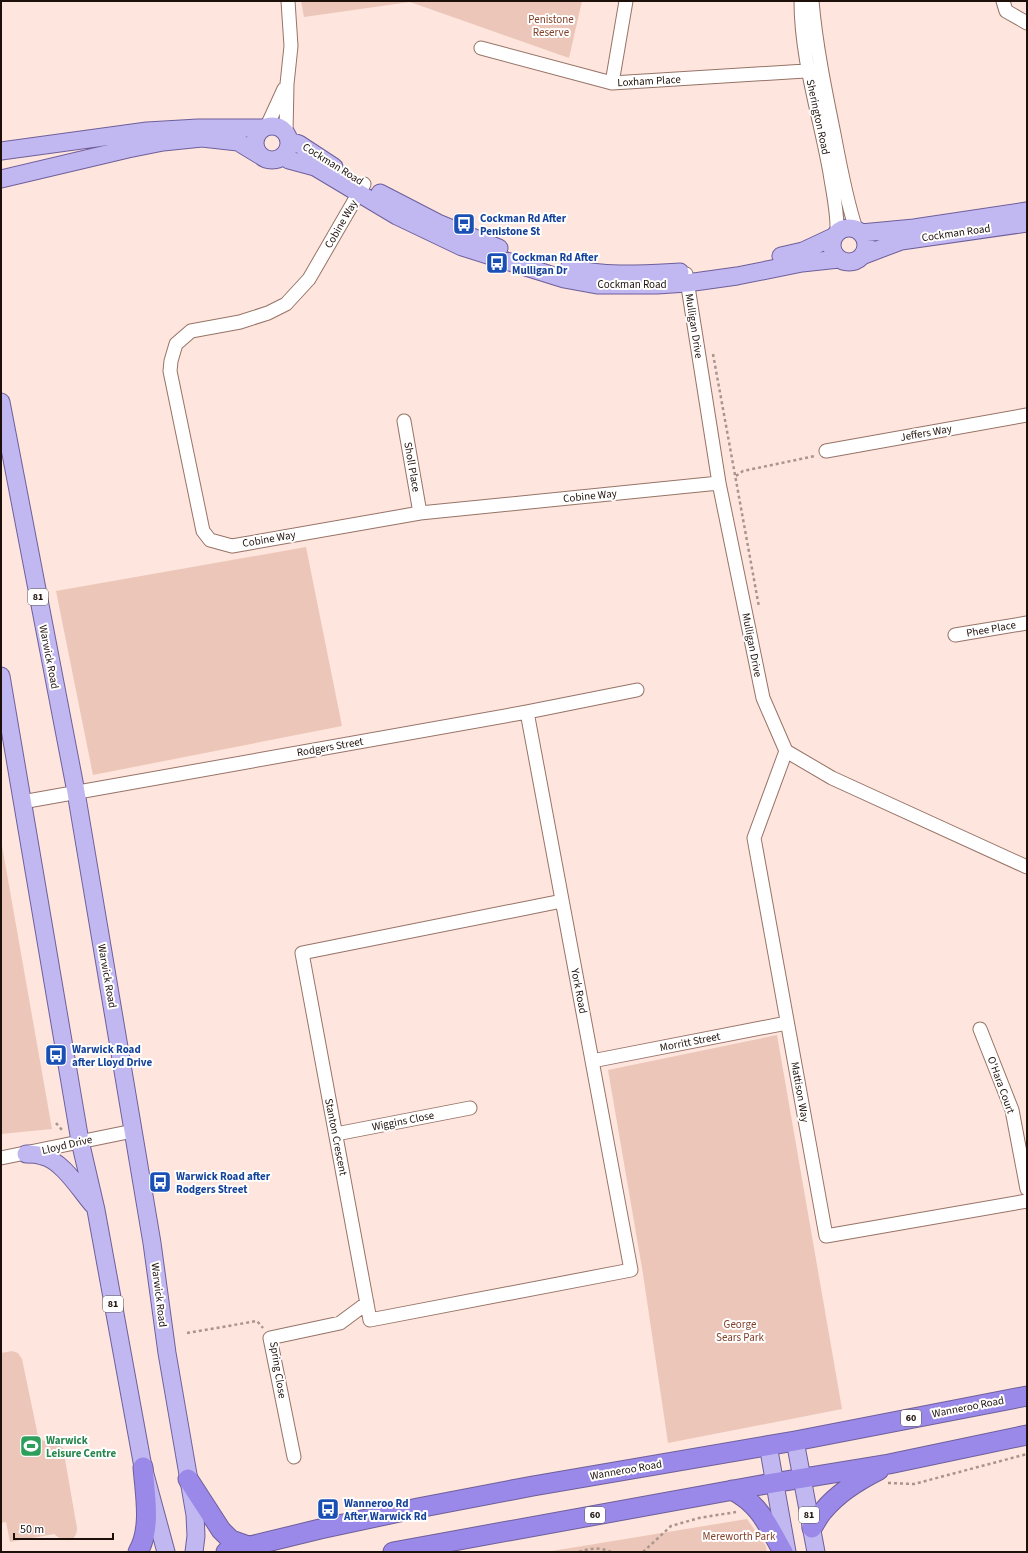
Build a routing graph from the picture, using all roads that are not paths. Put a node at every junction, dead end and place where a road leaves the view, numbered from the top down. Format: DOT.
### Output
graph roads {
  1 [pos="288,1"];
  2 [pos="626,1"];
  3 [pos="801,1"];
  4 [pos="812,1"];
  5 [pos="1003,1"];
  6 [pos="1027,23"];
  7 [pos="481,48"];
  8 [pos="815,71"];
  9 [pos="612,83"];
  10 [pos="287,84"];
  11 [pos="265,127"];
  12 [pos="287,143"];
  13 [pos="1,151"];
  14 [pos="261,156"];
  15 [pos="1,179"];
  16 [pos="361,189"];
  17 [pos="1027,211"];
  18 [pos="1027,223"];
  19 [pos="859,231"];
  20 [pos="835,235"];
  21 [pos="864,255"];
  22 [pos="839,259"];
  23 [pos="686,278"];
  24 [pos="1,402"];
  25 [pos="1027,415"];
  26 [pos="404,421"];
  27 [pos="826,451"];
  28 [pos="719,483"];
  29 [pos="420,512"];
  30 [pos="1027,623"];
  31 [pos="955,635"];
  32 [pos="1,676"];
  33 [pos="637,690"];
  34 [pos="527,712"];
  35 [pos="786,750"];
  36 [pos="76,792"];
  37 [pos="22,802"];
  38 [pos="1027,867"];
  39 [pos="562,901"];
  40 [pos="787,1023"];
  41 [pos="980,1029"];
  42 [pos="592,1061"];
  43 [pos="470,1108"];
  44 [pos="133,1131"];
  45 [pos="336,1134"];
  46 [pos="80,1141"];
  47 [pos="26,1154"];
  48 [pos="1,1158"];
  49 [pos="1027,1189"];
  50 [pos="1027,1201"];
  51 [pos="96,1210"];
  52 [pos="631,1270"];
  53 [pos="367,1303"];
  54 [pos="1027,1396"];
  55 [pos="1027,1435"];
  56 [pos="795,1441"];
  57 [pos="768,1445"];
  58 [pos="294,1457"];
  59 [pos="889,1464"];
  60 [pos="143,1467"];
  61 [pos="803,1478"];
  62 [pos="188,1479"];
  63 [pos="775,1483"];
  64 [pos="732,1490"];
  65 [pos="812,1528"];
  66 [pos="248,1546"];
  67 [pos="138,1552"];
  68 [pos="166,1552"];
  69 [pos="194,1552"];
  70 [pos="226,1552"];
  71 [pos="393,1552"];
  72 [pos="783,1552"];
  73 [pos="788,1552"];
  74 [pos="816,1552"];
  1 -- 10 [label="street"];
  2 -- 9 [label="street"];
  3 -- 8 [label="street, Sherington Road"];
  4 -- 8 [label="street, Sherington Road"];
  5 -- 6 [label="street"];
  7 -- 9 [label="street, Loxham Place"];
  8 -- 9 [label="street, Loxham Place"];
  8 -- 19 [label="street, Sherington Road"];
  8 -- 20 [label="street, Sherington Road"];
  10 -- 11 [label="street"];
  10 -- 12 [label="street"];
  11 -- 12 [label="main road"];
  11 -- 13 [label="main road"];
  11 -- 14 [label="main road"];
  12 -- 14 [label="main road"];
  12 -- 16 [label="main road, Cockman Road"];
  14 -- 15 [label="main road"];
  16 -- 23 [label="main road, Cockman Road"];
  16 -- 29 [label="street, Cobine Way"];
  17 -- 19 [label="main road, Cockman Road"];
  18 -- 21 [label="main road, Cockman Road"];
  19 -- 20 [label="main road"];
  19 -- 21 [label="main road"];
  20 -- 22 [label="main road"];
  20 -- 23 [label="main road, Cockman Road"];
  21 -- 22 [label="main road"];
  22 -- 23 [label="main road, Cockman Road"];
  23 -- 28 [label="street, Mulligan Drive"];
  24 -- 36 [label="main road, Warwick Road / 81"];
  25 -- 27 [label="street, Jeffers Way"];
  26 -- 29 [label="street, Sholl Place"];
  28 -- 29 [label="street, Cobine Way"];
  28 -- 35 [label="street, Mulligan Drive"];
  30 -- 31 [label="street, Phee Place"];
  32 -- 37 [label="main road, 81"];
  33 -- 34 [label="street, Rodgers Street"];
  34 -- 36 [label="street, Rodgers Street"];
  34 -- 39 [label="street, York Road"];
  35 -- 38 [label="street"];
  35 -- 40 [label="street, Mattison Way"];
  36 -- 37 [label="street, Rodgers Street"];
  36 -- 44 [label="main road, Warwick Road / 81"];
  37 -- 46 [label="main road, 81"];
  39 -- 42 [label="street, York Road"];
  39 -- 45 [label="street, Stanton Crescent"];
  40 -- 42 [label="street, Morritt Street"];
  40 -- 50 [label="street, Mattison Way"];
  41 -- 49 [label="street, O'Hara Court"];
  42 -- 52 [label="street, York Road"];
  43 -- 45 [label="street, Wiggins Close"];
  44 -- 46 [label="street, Lloyd Drive"];
  44 -- 62 [label="main road, Warwick Road / 81"];
  45 -- 53 [label="street, Stanton Crescent"];
  46 -- 47 [label="street, Lloyd Drive"];
  46 -- 51 [label="main road, 81"];
  47 -- 48 [label="street, Lloyd Drive"];
  47 -- 51 [label="main road"];
  51 -- 60 [label="main road, 81"];
  52 -- 53 [label="street, Stanton Crescent"];
  53 -- 58 [label="street, Spring Close"];
  54 -- 56 [label="highway, Wanneroo Road / 60"];
  55 -- 59 [label="highway, 60"];
  56 -- 57 [label="highway, Wanneroo Road / 60"];
  56 -- 61 [label="main road, 81"];
  57 -- 63 [label="main road, 81"];
  57 -- 66 [label="highway, Wanneroo Road / 60"];
  59 -- 61 [label="highway, 60"];
  59 -- 65 [label="highway"];
  60 -- 67 [label="highway"];
  60 -- 68 [label="main road, 81"];
  61 -- 63 [label="highway, 60"];
  61 -- 65 [label="main road, 81"];
  62 -- 66 [label="highway"];
  62 -- 69 [label="main road, Warwick Road / 81"];
  63 -- 64 [label="highway, 60"];
  63 -- 73 [label="main road, 81"];
  64 -- 71 [label="highway, 60"];
  64 -- 72 [label="highway"];
  65 -- 74 [label="main road, 81"];
  66 -- 70 [label="highway, Wanneroo Road / 60"];
}
